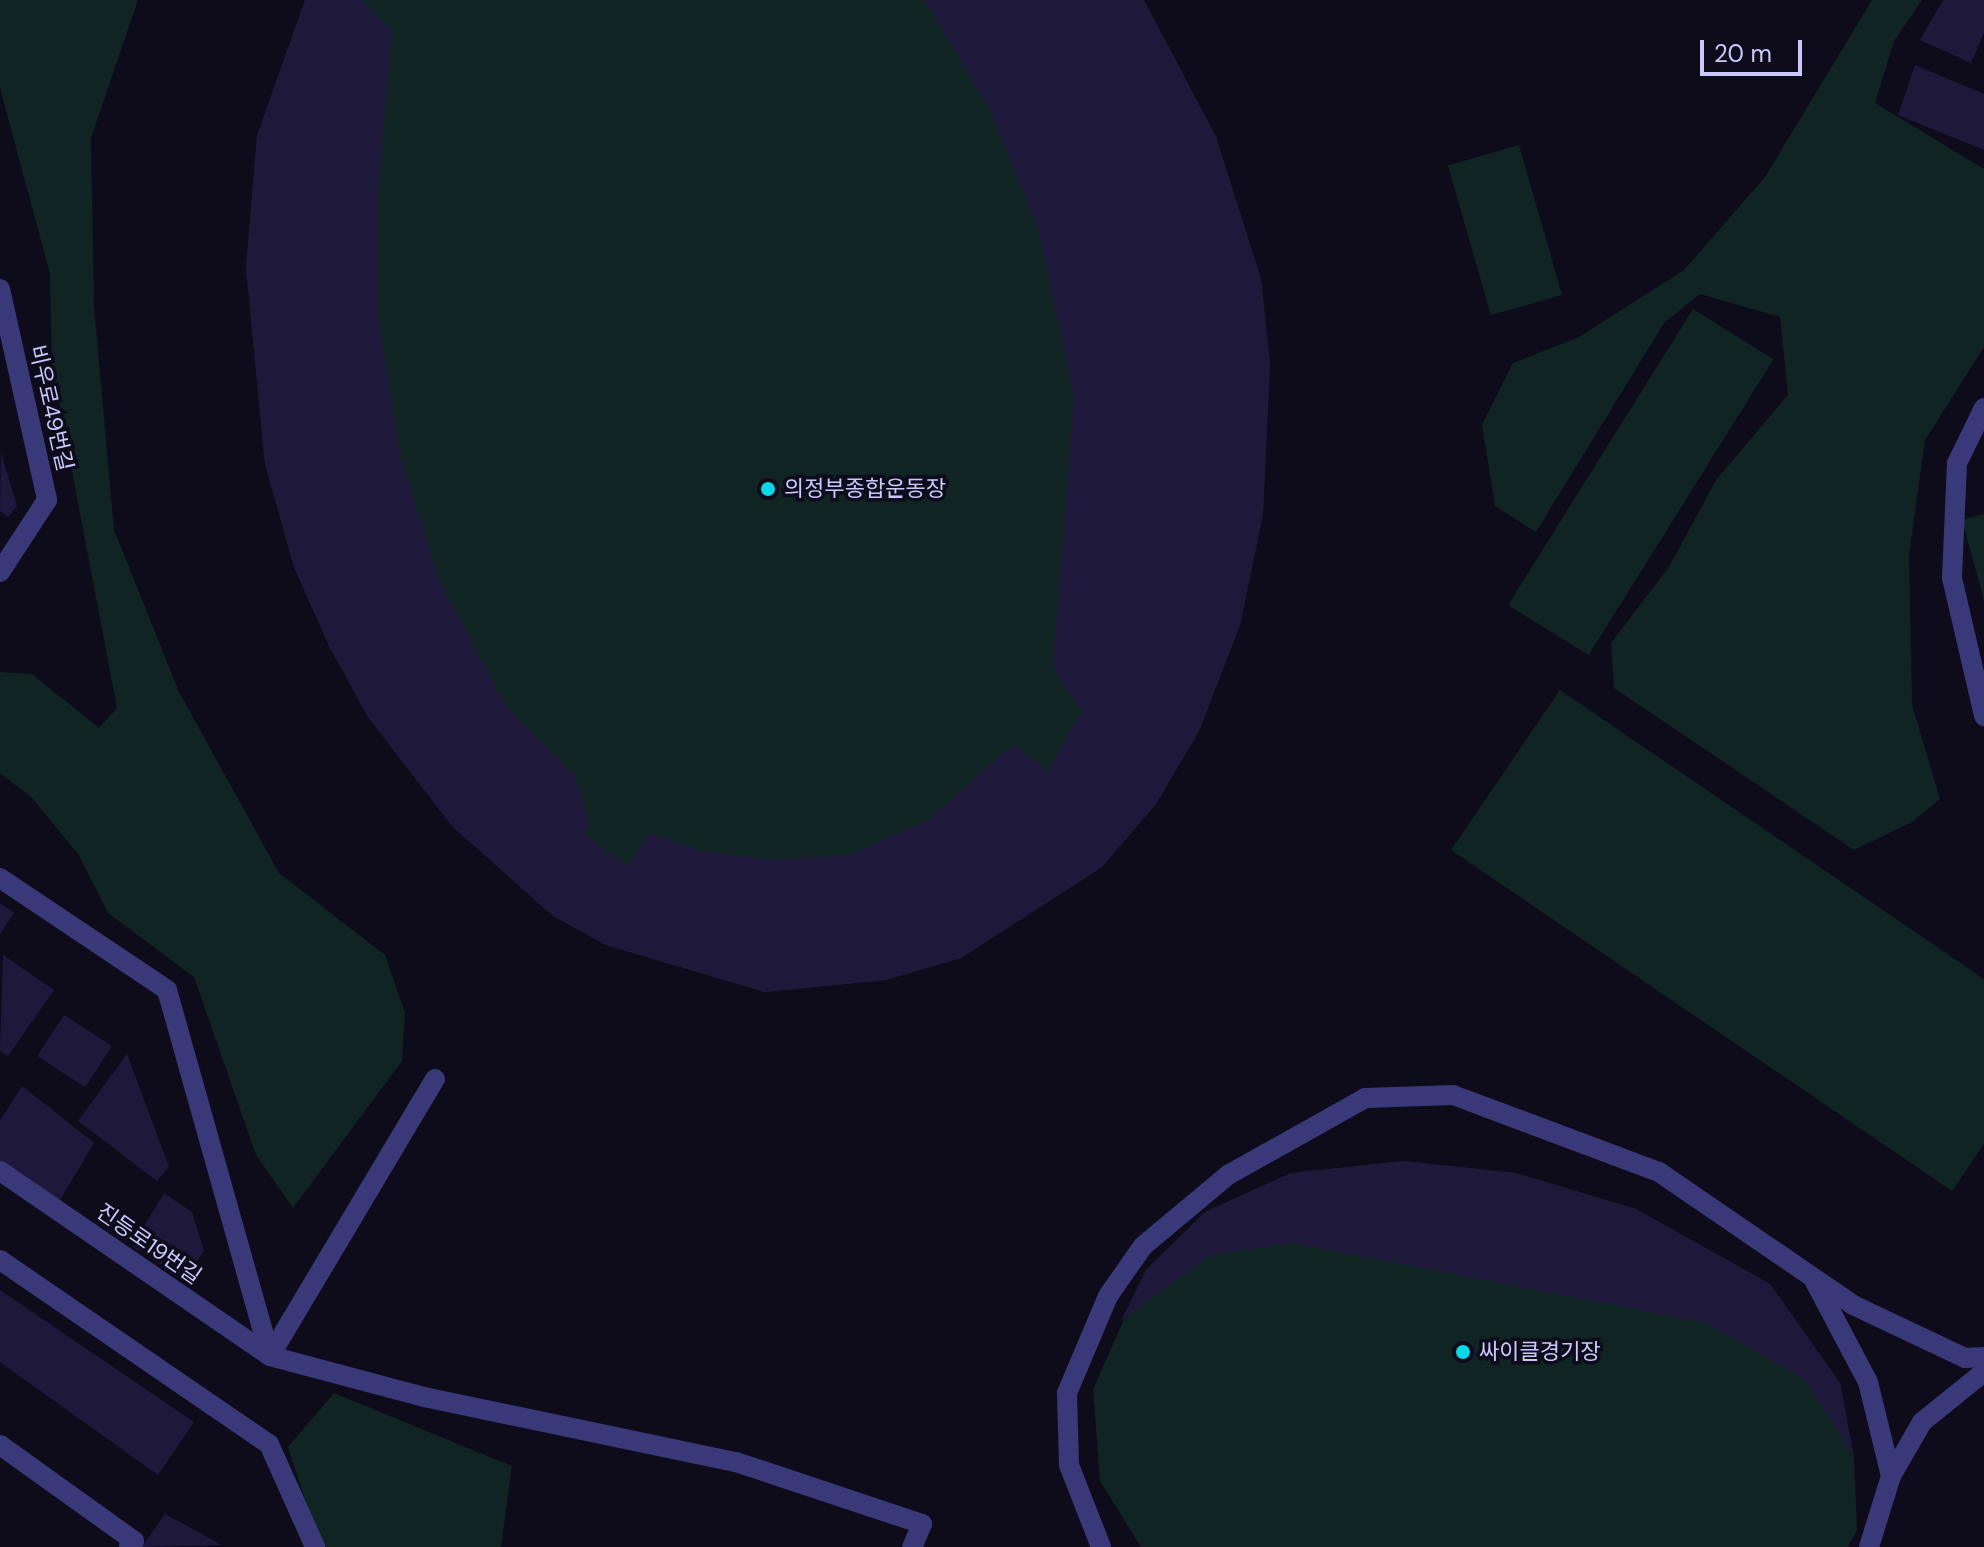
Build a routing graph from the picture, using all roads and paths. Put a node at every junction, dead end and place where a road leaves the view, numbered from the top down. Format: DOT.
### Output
graph roads {
  1 [pos="0,289"];
  2 [pos="1984,408"];
  3 [pos="0,572"];
  4 [pos="1984,716"];
  5 [pos="0,878"];
  6 [pos="435,1079"];
  7 [pos="0,1171"];
  8 [pos="0,1260"];
  9 [pos="1807,1270"];
  10 [pos="270,1356"];
  11 [pos="1984,1357"];
  12 [pos="1984,1372"];
  13 [pos="0,1445"];
  14 [pos="1891,1476"];
  15 [pos="129,1547"];
  16 [pos="315,1547"];
  17 [pos="912,1547"];
  18 [pos="1101,1547"];
  19 [pos="1869,1547"];
  1 -- 3 [label="street, 비우로49번길"];
  2 -- 4 [label="street"];
  5 -- 10 [label="street"];
  6 -- 10 [label="street"];
  7 -- 10 [label="street, 진등로19번길"];
  8 -- 16 [label="street"];
  9 -- 11 [label="street"];
  9 -- 14 [label="street"];
  9 -- 18 [label="street"];
  10 -- 17 [label="street, 진등로19번길"];
  12 -- 14 [label="street"];
  13 -- 15 [label="street"];
  14 -- 19 [label="street"];
}
